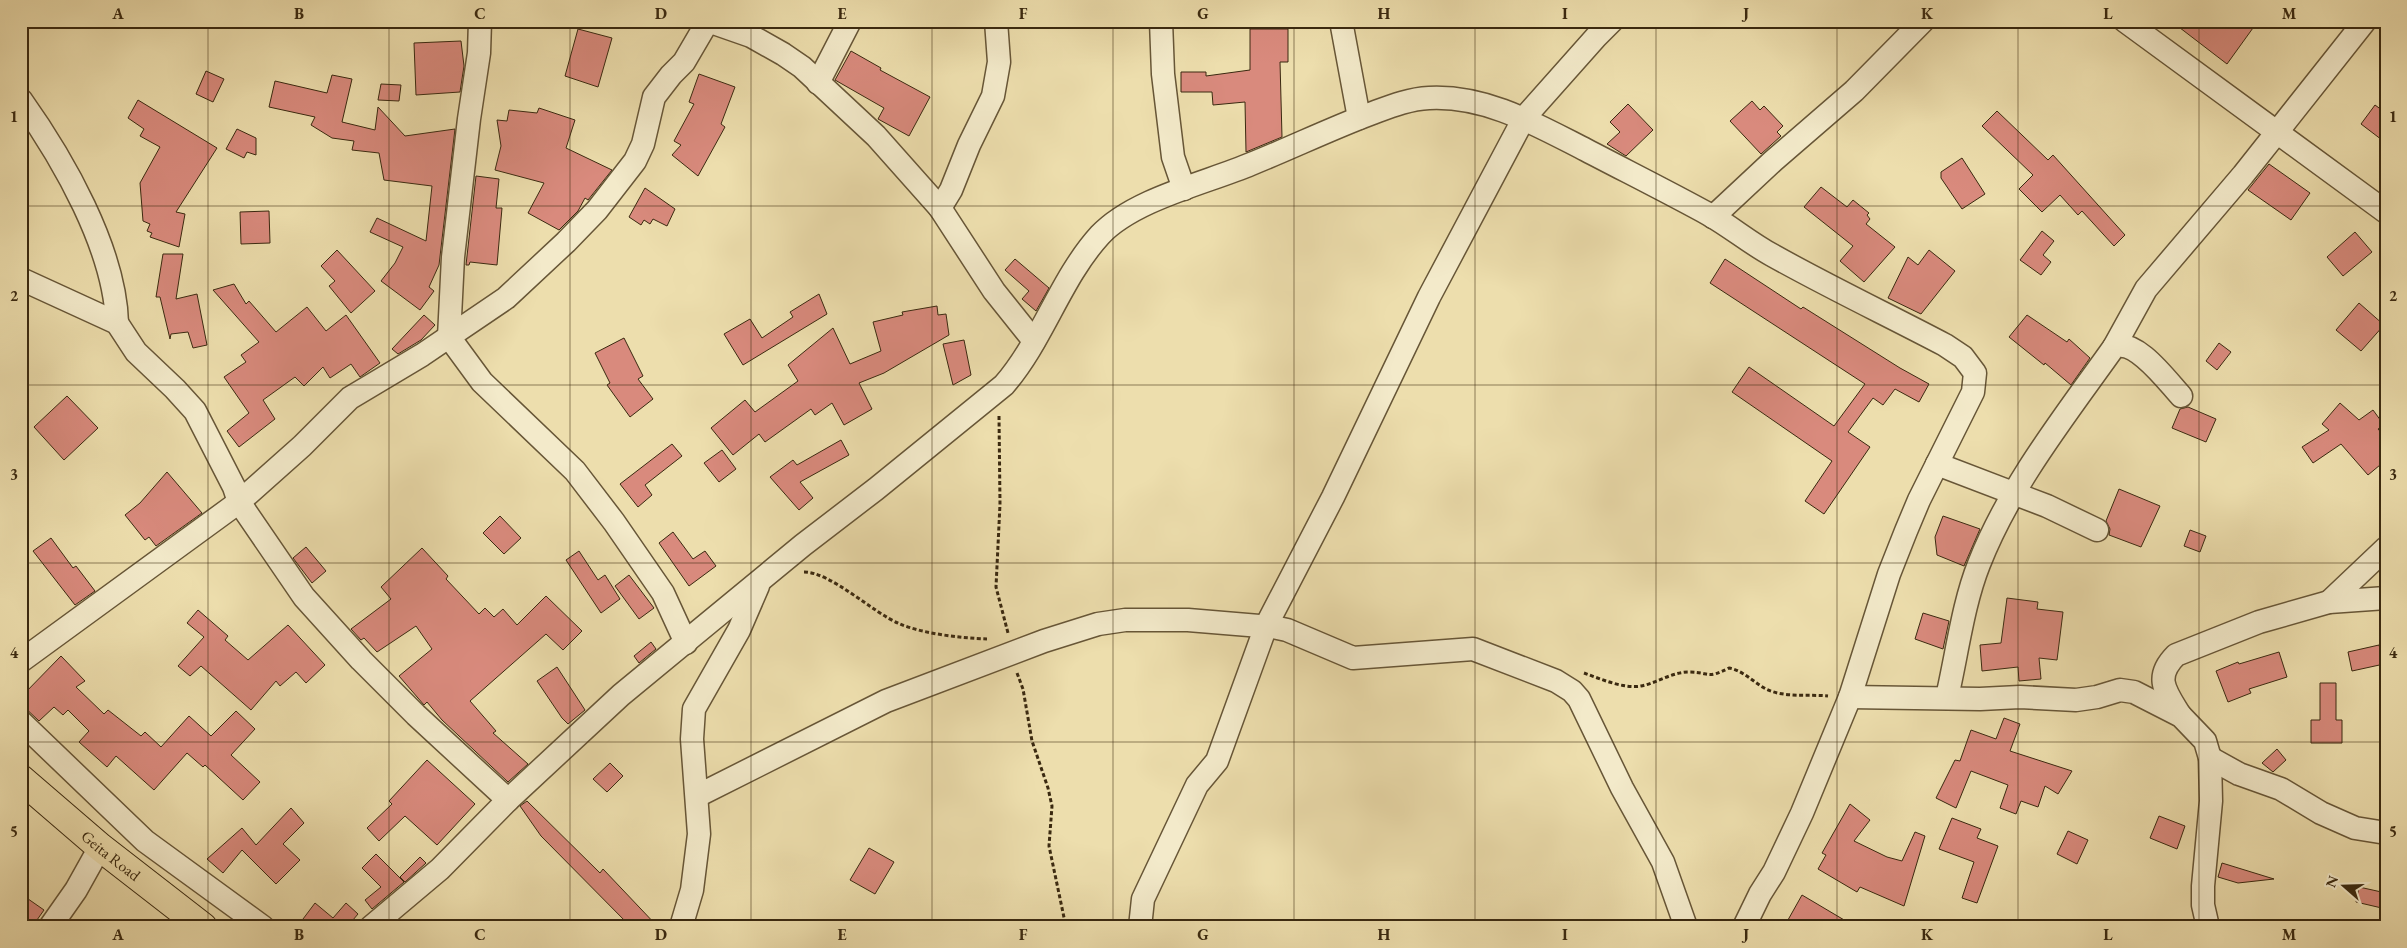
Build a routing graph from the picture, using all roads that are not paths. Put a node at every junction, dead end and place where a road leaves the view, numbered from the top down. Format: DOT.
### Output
graph roads {
  1 [pos="480,21"];
  2 [pos="708,21"];
  3 [pos="850,21"];
  4 [pos="996,21"];
  5 [pos="1161,21"];
  6 [pos="1342,21"];
  7 [pos="1612,21"];
  8 [pos="1923,21"];
  9 [pos="2125,21"];
  10 [pos="2365,21"];
  11 [pos="818,83"];
  12 [pos="21,100"];
  13 [pos="1359,118"];
  14 [pos="1524,118"];
  15 [pos="2275,133"];
  16 [pos="1184,189"];
  17 [pos="940,208"];
  18 [pos="2386,212"];
  19 [pos="1713,217"];
  20 [pos="21,279"];
  21 [pos="116,323"];
  22 [pos="449,338"];
  23 [pos="1034,341"];
  24 [pos="2114,347"];
  25 [pos="2181,396"];
  26 [pos="1938,464"];
  27 [pos="2015,494"];
  28 [pos="239,502"];
  29 [pos="2097,530"];
  30 [pos="2386,548"];
  31 [pos="760,581"];
  32 [pos="2386,598"];
  33 [pos="2329,602"];
  34 [pos="1266,626"];
  35 [pos="686,643"];
  36 [pos="21,661"];
  37 [pos="1850,697"];
  38 [pos="1947,697"];
  39 [pos="2181,716"];
  40 [pos="21,722"];
  41 [pos="2210,758"];
  42 [pos="21,779"];
  43 [pos="697,796"];
  44 [pos="508,800"];
  45 [pos="2386,833"];
  46 [pos="100,847"];
  47 [pos="50,927"];
  48 [pos="203,927"];
  49 [pos="263,927"];
  50 [pos="371,927"];
  51 [pos="681,927"];
  52 [pos="1140,927"];
  53 [pos="1686,927"];
  54 [pos="1744,927"];
  55 [pos="2208,927"];
  1 -- 22 [label="street"];
  2 -- 11 [label="street"];
  2 -- 22 [label="street"];
  3 -- 11 [label="street"];
  4 -- 17 [label="street"];
  5 -- 16 [label="street"];
  6 -- 13 [label="street"];
  7 -- 14 [label="street"];
  8 -- 19 [label="street"];
  9 -- 15 [label="street"];
  10 -- 15 [label="street"];
  11 -- 17 [label="street"];
  12 -- 21 [label="street"];
  13 -- 14 [label="street"];
  13 -- 16 [label="street"];
  14 -- 19 [label="street"];
  14 -- 34 [label="street"];
  15 -- 18 [label="street"];
  15 -- 24 [label="street"];
  16 -- 23 [label="street"];
  17 -- 23 [label="street"];
  19 -- 26 [label="street"];
  20 -- 21 [label="street"];
  21 -- 28 [label="street"];
  22 -- 28 [label="street"];
  22 -- 35 [label="street"];
  23 -- 31 [label="street"];
  24 -- 25 [label="street"];
  24 -- 27 [label="street"];
  26 -- 27 [label="street"];
  26 -- 37 [label="street"];
  27 -- 29 [label="street"];
  27 -- 38 [label="street"];
  28 -- 36 [label="street"];
  28 -- 44 [label="street"];
  30 -- 33 [label="street"];
  31 -- 35 [label="street"];
  31 -- 43 [label="street"];
  32 -- 33 [label="street"];
  33 -- 39 [label="street"];
  34 -- 43 [label="street"];
  34 -- 52 [label="street"];
  34 -- 53 [label="street"];
  35 -- 44 [label="street"];
  37 -- 38 [label="street"];
  37 -- 54 [label="street"];
  38 -- 39 [label="street"];
  39 -- 41 [label="street"];
  40 -- 49 [label="street"];
  41 -- 45 [label="street"];
  41 -- 55 [label="street"];
  42 -- 46 [label="highway, Geita Road"];
  43 -- 51 [label="street"];
  44 -- 50 [label="street"];
  46 -- 47 [label="street"];
  46 -- 48 [label="highway, Geita Road"];
}
